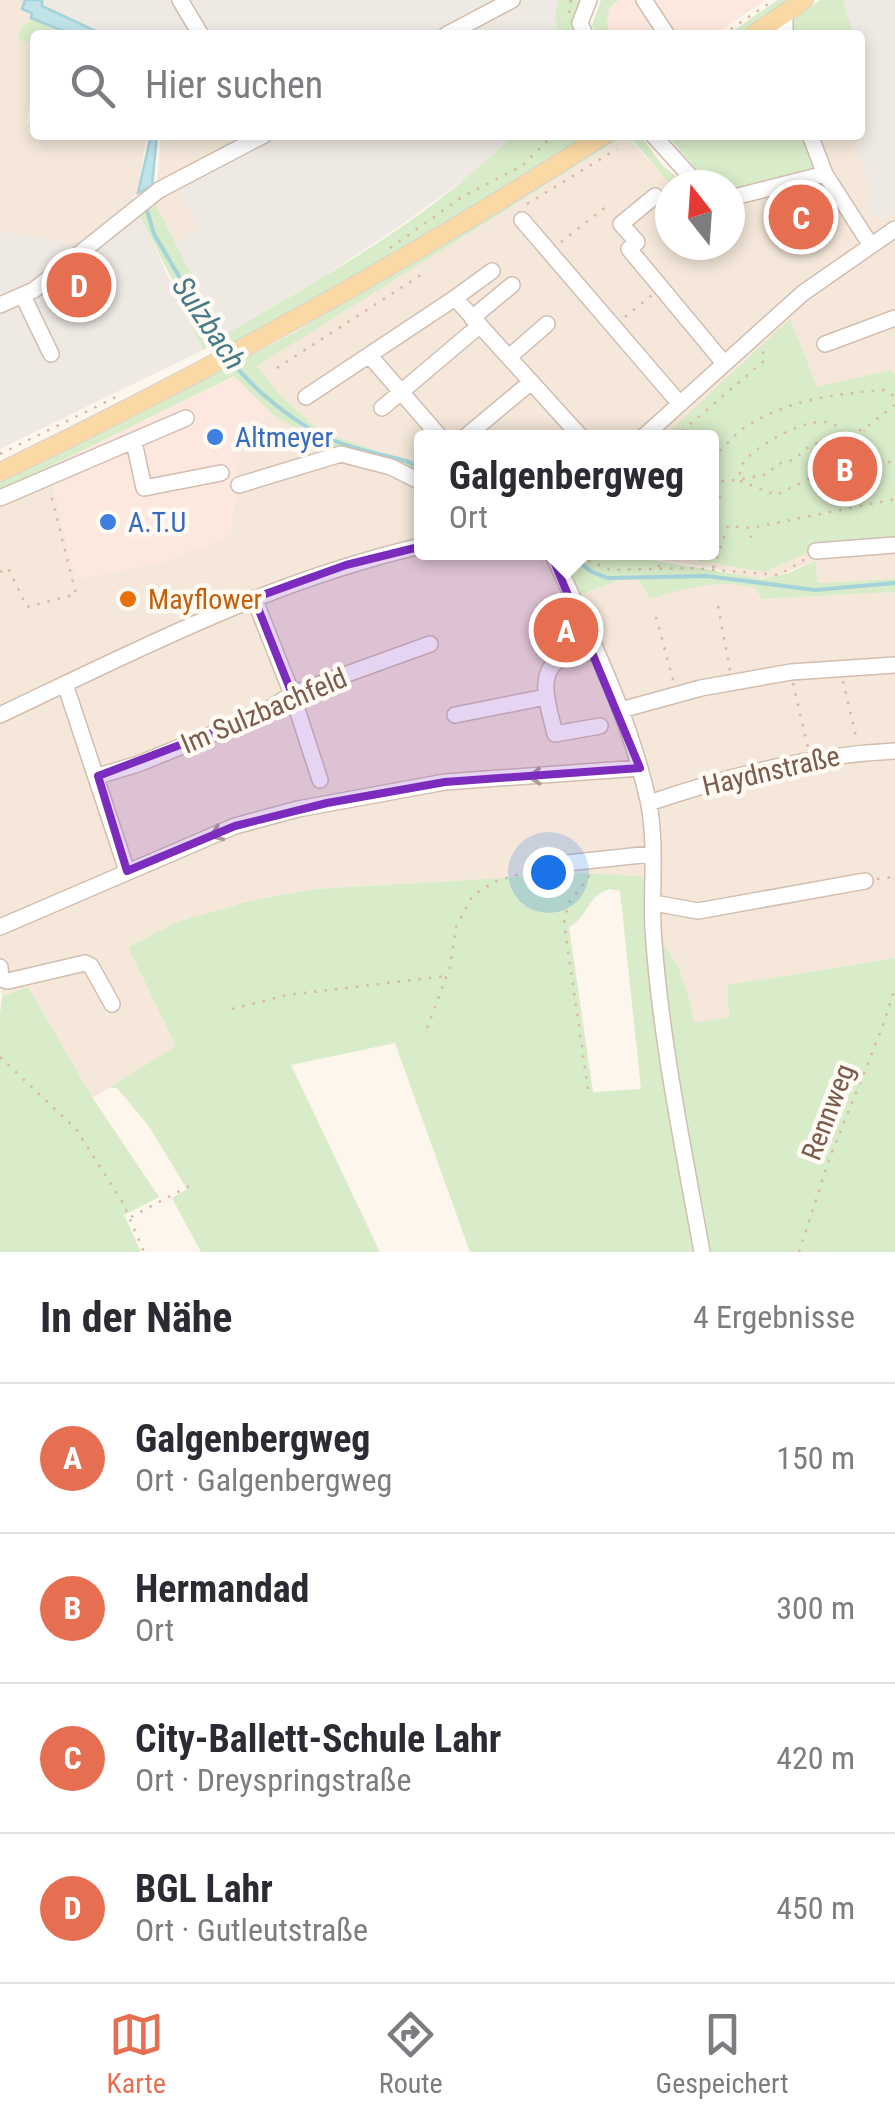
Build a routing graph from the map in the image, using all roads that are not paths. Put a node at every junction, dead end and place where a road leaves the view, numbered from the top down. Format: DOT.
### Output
graph roads {
  1 [pos="180,0"];
  2 [pos="512,0"];
  3 [pos="590,0"];
  4 [pos="644,0"];
  5 [pos="804,0"];
  6 [pos="779,7"];
  7 [pos="198,30"];
  8 [pos="455,30"];
  9 [pos="583,30"];
  10 [pos="664,30"];
  11 [pos="758,30"];
  12 [pos="254,140"];
  13 [pos="658,140"];
  14 [pos="812,140"];
  15 [pos="610,142"];
  16 [pos="685,170"];
  17 [pos="825,174"];
  18 [pos="745,194"];
  19 [pos="655,196"];
  20 [pos="524,212"];
  21 [pos="895,229"];
  22 [pos="870,244"];
  23 [pos="492,271"];
  24 [pos="512,285"];
  25 [pos="23,296"];
  26 [pos="454,298"];
  27 [pos="0,305"];
  28 [pos="895,318"];
  29 [pos="476,322"];
  30 [pos="547,324"];
  31 [pos="824,344"];
  32 [pos="50,354"];
  33 [pos="369,355"];
  34 [pos="509,357"];
  35 [pos="724,362"];
  36 [pos="531,382"];
  37 [pos="400,393"];
  38 [pos="306,397"];
  39 [pos="680,404"];
  40 [pos="382,408"];
  41 [pos="186,418"];
  42 [pos="434,430"];
  43 [pos="474,430"];
  44 [pos="575,430"];
  45 [pos="651,430"];
  46 [pos="134,442"];
  47 [pos="0,472"];
  48 [pos="221,473"];
  49 [pos="414,478"];
  50 [pos="239,485"];
  51 [pos="0,498"];
  52 [pos="895,545"];
  53 [pos="414,548"];
  54 [pos="816,551"];
  55 [pos="556,560"];
  56 [pos="254,598"];
  57 [pos="430,644"];
  58 [pos="596,651"];
  59 [pos="895,665"];
  60 [pos="66,684"];
  61 [pos="292,694"];
  62 [pos="546,696"];
  63 [pos="620,710"];
  64 [pos="0,715"];
  65 [pos="455,715"];
  66 [pos="600,726"];
  67 [pos="895,751"];
  68 [pos="640,768"];
  69 [pos="98,776"];
  70 [pos="320,780"];
  71 [pos="649,803"];
  72 [pos="652,854"];
  73 [pos="548,866"];
  74 [pos="127,872"];
  75 [pos="865,880"];
  76 [pos="654,903"];
  77 [pos="0,927"];
  78 [pos="0,966"];
  79 [pos="112,1004"];
  80 [pos="702,1252"];
  1 -- 7 [label="street"];
  2 -- 8 [label="street"];
  3 -- 9 [label="street"];
  4 -- 10 [label="street"];
  5 -- 6 [label="main road"];
  6 -- 11 [label="main road"];
  12 -- 25 [label="street"];
  13 -- 16 [label="street"];
  14 -- 17 [label="street"];
  15 -- 47 [label="main road"];
  17 -- 18 [label="street"];
  17 -- 22 [label="street"];
  19 -- 35 [label="street"];
  20 -- 39 [label="street"];
  21 -- 22 [label="street"];
  22 -- 35 [label="street"];
  23 -- 26 [label="street"];
  24 -- 29 [label="street"];
  25 -- 27 [label="street"];
  25 -- 32 [label="street"];
  26 -- 29 [label="street"];
  26 -- 33 [label="street"];
  28 -- 31 [label="street"];
  29 -- 34 [label="street"];
  29 -- 37 [label="street"];
  30 -- 34 [label="street"];
  33 -- 37 [label="street"];
  33 -- 38 [label="street"];
  34 -- 36 [label="street"];
  35 -- 39 [label="street"];
  36 -- 43 [label="street"];
  36 -- 44 [label="street"];
  37 -- 40 [label="street"];
  37 -- 42 [label="street"];
  39 -- 45 [label="street"];
  41 -- 46 [label="street"];
  46 -- 48 [label="street"];
  46 -- 51 [label="street"];
  49 -- 50 [label="street"];
  52 -- 54 [label="street"];
  53 -- 56 [label="street"];
  55 -- 58 [label="street"];
  56 -- 60 [label="street"];
  56 -- 61 [label="street"];
  57 -- 61 [label="street, Im Sulzbachfeld"];
  58 -- 62 [label="street"];
  58 -- 63 [label="street"];
  59 -- 63 [label="street"];
  60 -- 64 [label="street"];
  60 -- 69 [label="street"];
  61 -- 69 [label="street, Im Sulzbachfeld"];
  61 -- 70 [label="street"];
  62 -- 65 [label="street"];
  62 -- 66 [label="street"];
  63 -- 68 [label="street"];
  67 -- 71 [label="street, Haydnstraße"];
  68 -- 71 [label="street"];
  68 -- 74 [label="street, one-way"];
  69 -- 74 [label="street"];
  71 -- 72 [label="street"];
  72 -- 73 [label="street"];
  72 -- 76 [label="street"];
  74 -- 77 [label="street"];
  75 -- 76 [label="street"];
  76 -- 80 [label="street"];
  78 -- 79 [label="street"];
}
